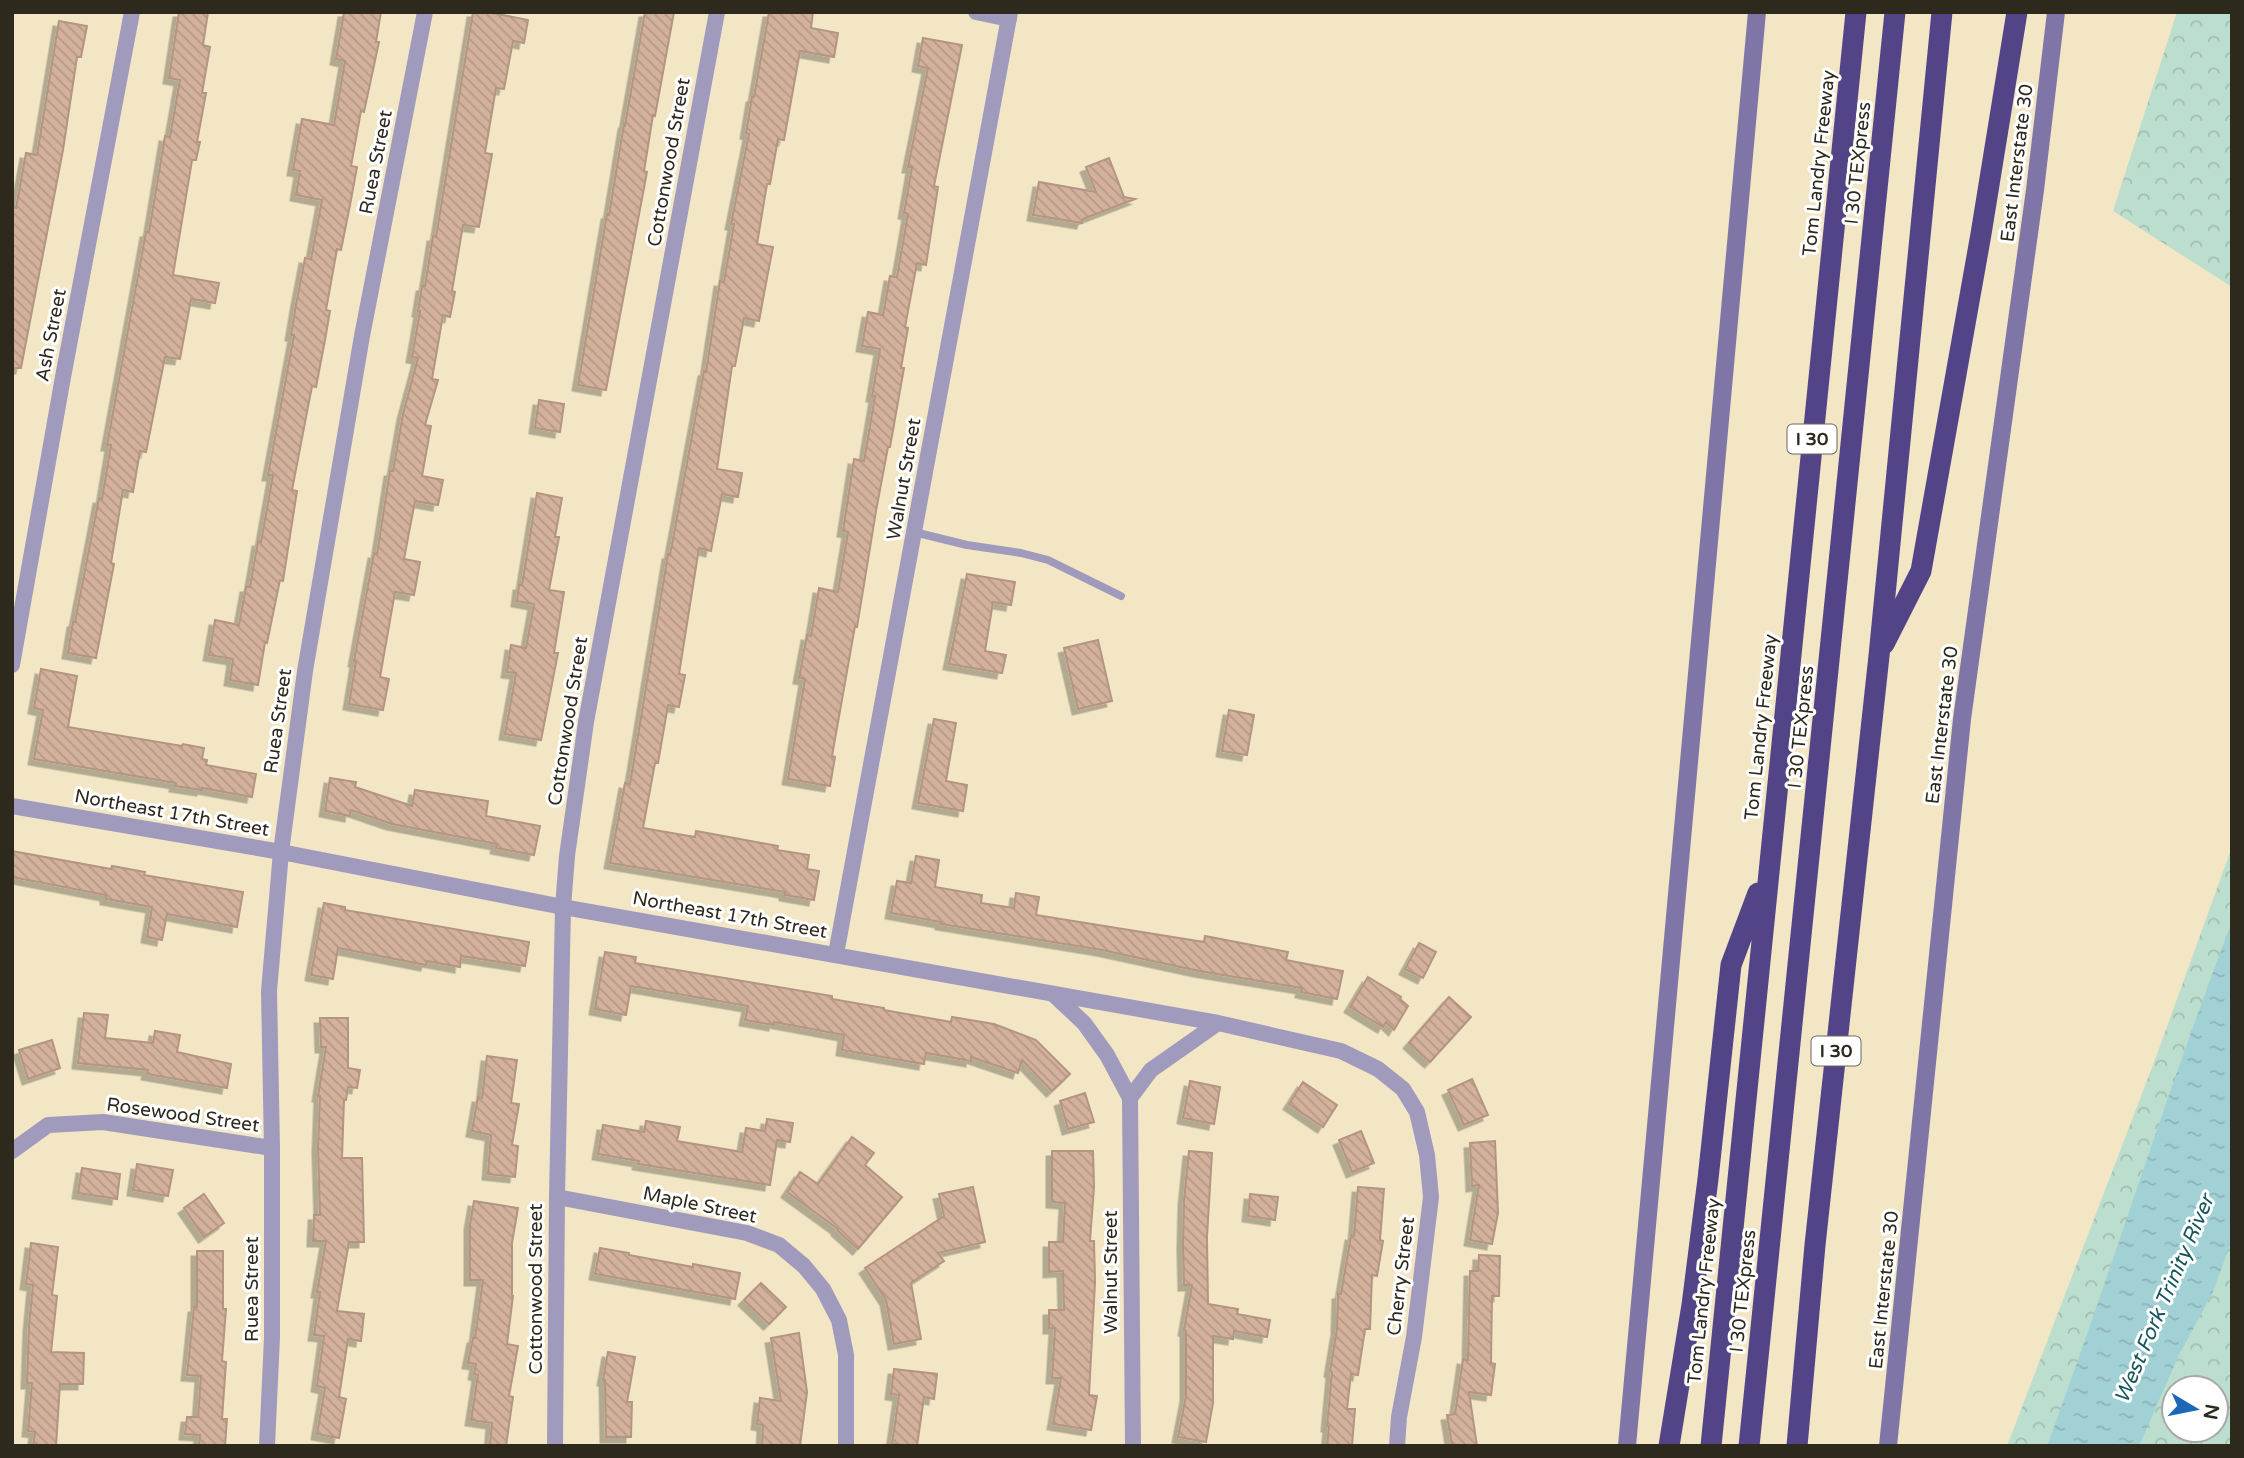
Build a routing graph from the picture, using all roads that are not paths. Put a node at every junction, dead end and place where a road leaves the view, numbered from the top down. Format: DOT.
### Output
graph roads {
  1 [pos="132,12"];
  2 [pos="425,12"];
  3 [pos="717,12"];
  4 [pos="976,12"];
  5 [pos="1757,12"];
  6 [pos="1856,12"];
  7 [pos="1895,12"];
  8 [pos="1941,12"];
  9 [pos="2017,12"];
  10 [pos="2056,12"];
  11 [pos="1010,15"];
  12 [pos="914,532"];
  13 [pos="1121,596"];
  14 [pos="1879,656"];
  15 [pos="12,665"];
  16 [pos="12,806"];
  17 [pos="281,852"];
  18 [pos="1768,865"];
  19 [pos="563,907"];
  20 [pos="836,954"];
  21 [pos="1054,994"];
  22 [pos="1218,1023"];
  23 [pos="1130,1098"];
  24 [pos="1417,1112"];
  25 [pos="272,1148"];
  26 [pos="12,1151"];
  27 [pos="557,1197"];
  28 [pos="267,1446"];
  29 [pos="555,1446"];
  30 [pos="845,1446"];
  31 [pos="1133,1446"];
  32 [pos="1397,1446"];
  33 [pos="1627,1446"];
  34 [pos="1669,1446"];
  35 [pos="1710,1446"];
  36 [pos="1749,1446"];
  37 [pos="1797,1446"];
  38 [pos="1888,1446"];
  1 -- 15 [label="street, Ash Street"];
  2 -- 17 [label="street, Ruea Street"];
  3 -- 19 [label="street, Cottonwood Street"];
  4 -- 11 [label="street"];
  5 -- 33 [label="main road"];
  6 -- 18 [label="highway, Tom Landry Freeway / I 30"];
  7 -- 36 [label="highway, I 30 TEXpress"];
  8 -- 14 [label="highway, I 30"];
  9 -- 14 [label="highway"];
  10 -- 38 [label="main road, East Interstate 30"];
  11 -- 12 [label="street, Walnut Street"];
  12 -- 13 [label="lane"];
  12 -- 20 [label="street, Walnut Street"];
  14 -- 37 [label="highway, I 30"];
  16 -- 17 [label="street, Northeast 17th Street"];
  17 -- 19 [label="street, Northeast 17th Street"];
  17 -- 25 [label="street, Ruea Street"];
  18 -- 34 [label="highway"];
  18 -- 35 [label="highway, Tom Landry Freeway / I 30"];
  19 -- 20 [label="street, Northeast 17th Street"];
  19 -- 27 [label="street, Cottonwood Street"];
  20 -- 21 [label="street, Northeast 17th Street"];
  21 -- 22 [label="street, Northeast 17th Street"];
  21 -- 23 [label="street, Walnut Street"];
  22 -- 23 [label="street"];
  22 -- 24 [label="street, Northeast 17th Street"];
  23 -- 31 [label="street, Walnut Street"];
  24 -- 32 [label="street, Cherry Street"];
  25 -- 26 [label="street, Rosewood Street"];
  25 -- 28 [label="street, Ruea Street"];
  27 -- 29 [label="street, Cottonwood Street"];
  27 -- 30 [label="street, Maple Street"];
}
